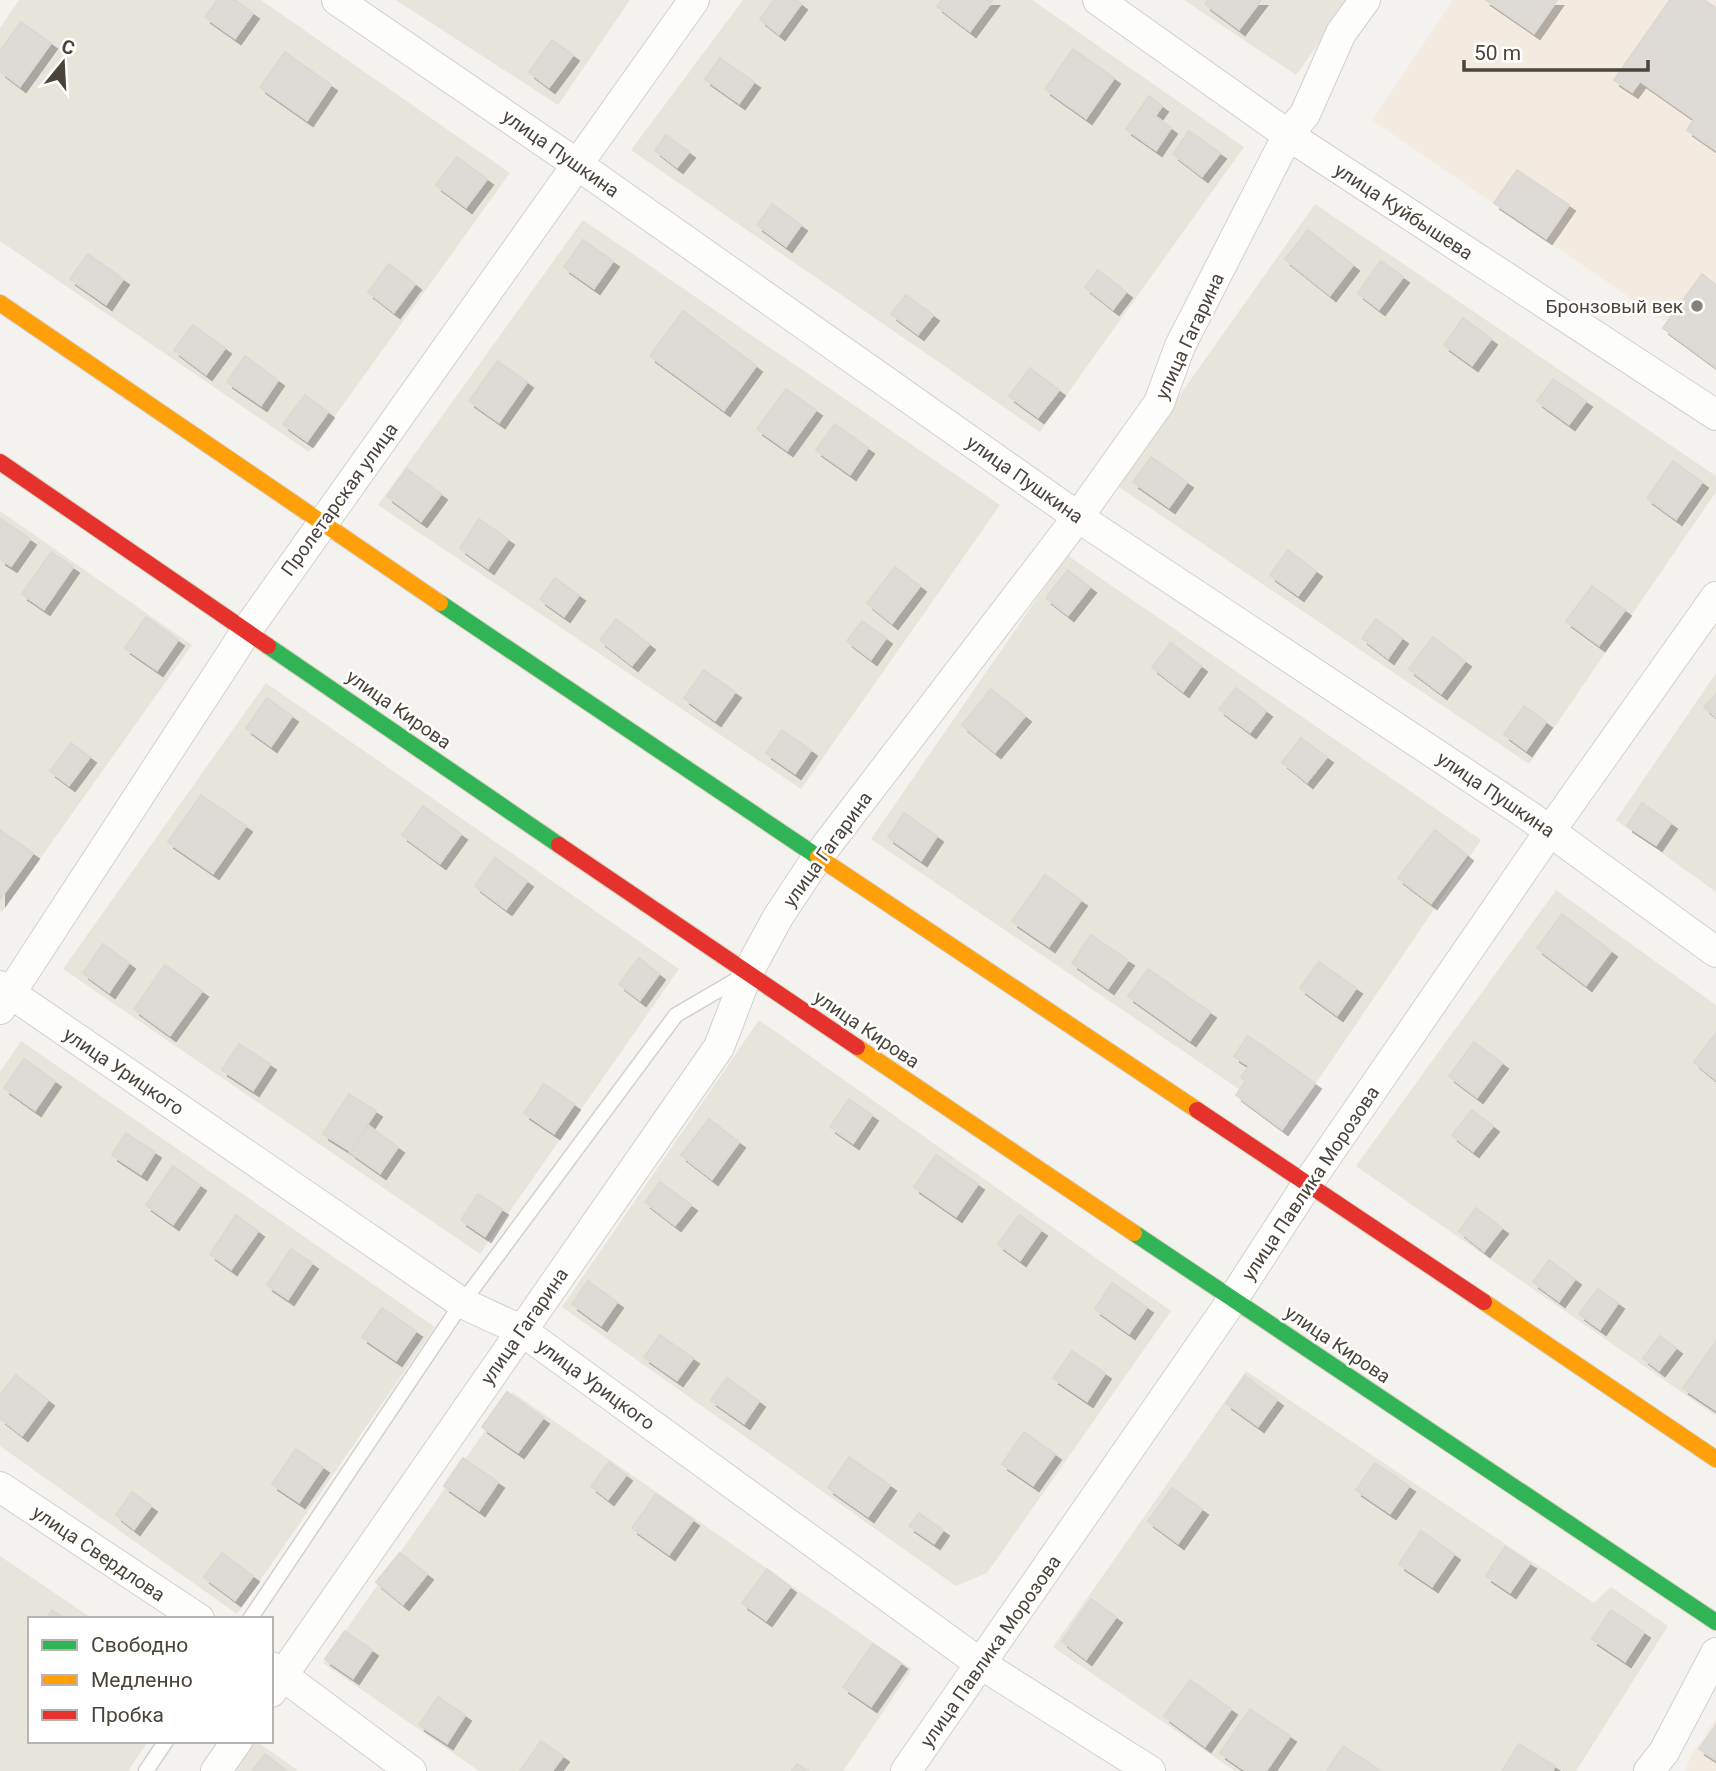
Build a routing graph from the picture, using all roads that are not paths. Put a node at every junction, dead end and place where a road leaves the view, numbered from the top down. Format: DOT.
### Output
graph roads {
  1 [pos="337,0"];
  2 [pos="694,0"];
  3 [pos="1098,0"];
  4 [pos="1365,0"];
  5 [pos="1288,135"];
  6 [pos="578,165"];
  7 [pos="0,303"];
  8 [pos="1716,415"];
  9 [pos="0,462"];
  10 [pos="1077,517"];
  11 [pos="321,525"];
  12 [pos="1716,597"];
  13 [pos="247,630"];
  14 [pos="1550,831"];
  15 [pos="817,858"];
  16 [pos="1716,952"];
  17 [pos="747,974"];
  18 [pos="4,996"];
  19 [pos="1308,1183"];
  20 [pos="1233,1299"];
  21 [pos="463,1304"];
  22 [pos="521,1330"];
  23 [pos="1716,1459"];
  24 [pos="0,1487"];
  25 [pos="195,1617"];
  26 [pos="251,1617"];
  27 [pos="1716,1622"];
  28 [pos="1716,1653"];
  29 [pos="981,1664"];
  30 [pos="275,1678"];
  31 [pos="165,1743"];
  32 [pos="236,1743"];
  33 [pos="146,1771"];
  34 [pos="216,1771"];
  35 [pos="411,1771"];
  36 [pos="906,1771"];
  37 [pos="1150,1771"];
  38 [pos="1649,1771"];
  1 -- 6 [label="street, улица Пушкина"];
  2 -- 6 [label="street, Пролетарская улица"];
  3 -- 5 [label="street, улица Куйбышева"];
  4 -- 5 [label="street, улица Гагарина"];
  5 -- 8 [label="street, улица Куйбышева"];
  5 -- 10 [label="street, улица Гагарина"];
  6 -- 10 [label="street, улица Пушкина"];
  6 -- 11 [label="street, Пролетарская улица"];
  7 -- 11 [label="main road"];
  9 -- 13 [label="main road, улица Кирова"];
  10 -- 14 [label="street, улица Пушкина"];
  10 -- 15 [label="street, улица Гагарина"];
  11 -- 13 [label="street, Пролетарская улица"];
  11 -- 15 [label="main road"];
  12 -- 14 [label="street, улица Павлика Морозова"];
  13 -- 17 [label="main road, улица Кирова"];
  13 -- 18 [label="street, Пролетарская улица"];
  14 -- 16 [label="street, улица Пушкина"];
  14 -- 19 [label="street, улица Павлика Морозова"];
  15 -- 17 [label="street, улица Гагарина"];
  15 -- 19 [label="main road"];
  17 -- 20 [label="main road, улица Кирова"];
  17 -- 21 [label="lane"];
  17 -- 22 [label="street, улица Гагарина"];
  18 -- 21 [label="street, улица Урицкого"];
  19 -- 20 [label="street, улица Павлика Морозова"];
  19 -- 23 [label="main road"];
  20 -- 27 [label="main road, улица Кирова"];
  20 -- 29 [label="street, улица Павлика Морозова"];
  21 -- 22 [label="street, улица Урицкого"];
  21 -- 26 [label="lane"];
  22 -- 29 [label="street, улица Урицкого"];
  22 -- 30 [label="street, улица Гагарина"];
  24 -- 25 [label="street, улица Свердлова"];
  28 -- 38 [label="street"];
  29 -- 36 [label="street, улица Павлика Морозова"];
  29 -- 37 [label="street, улица Урицкого"];
  30 -- 35 [label="street"];
  31 -- 33 [label="lane"];
  32 -- 34 [label="street"];
}
